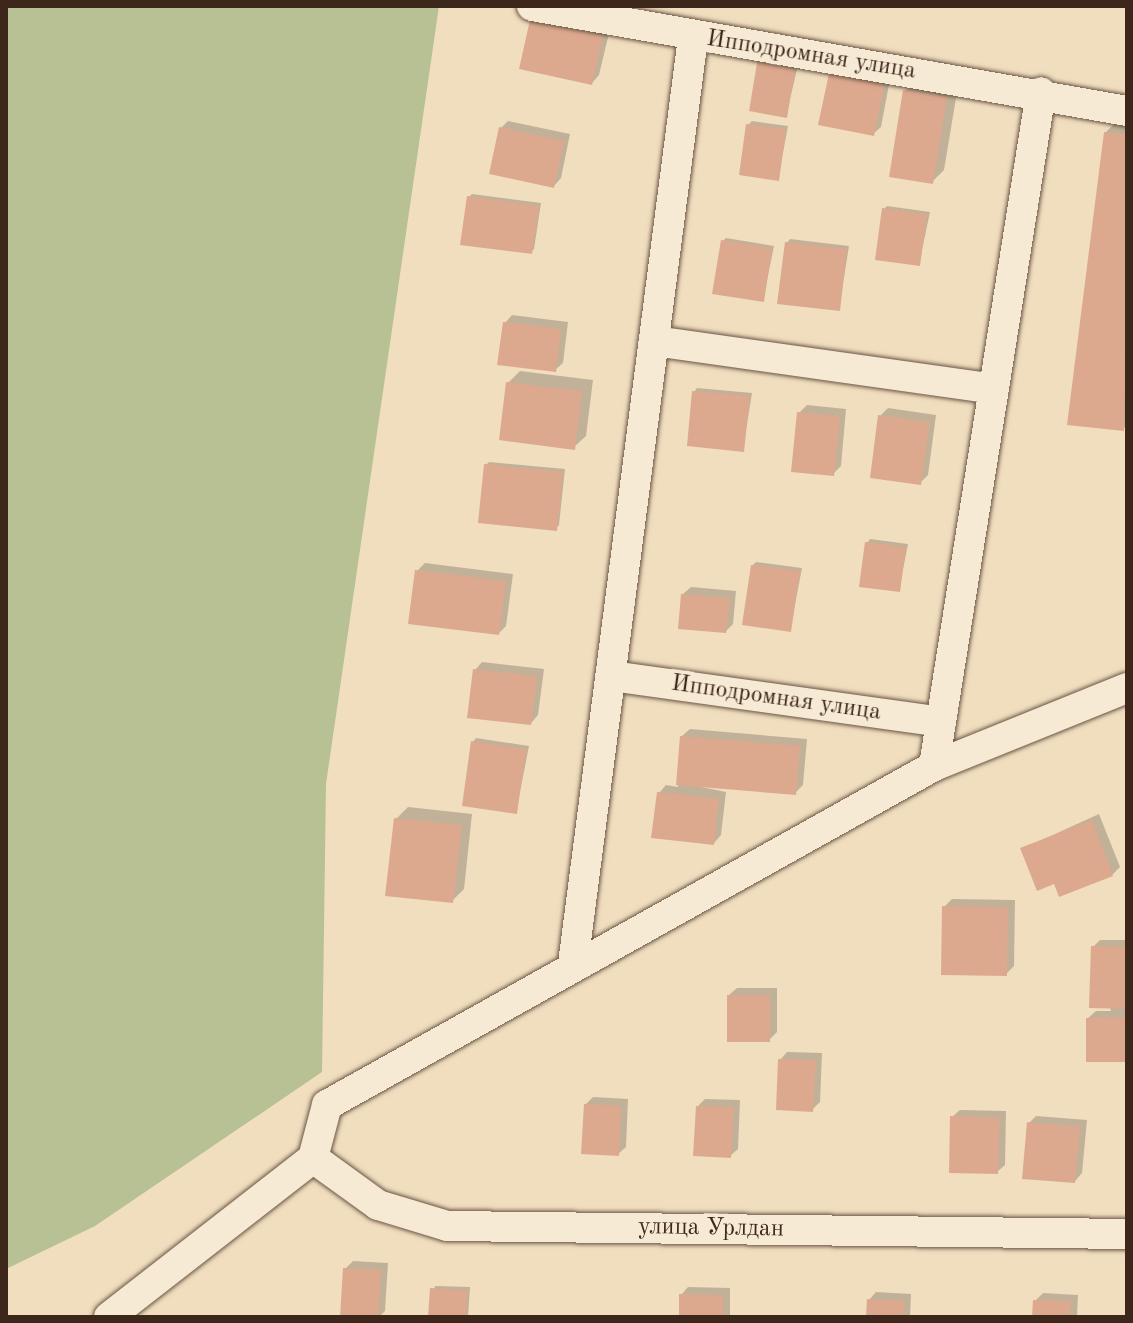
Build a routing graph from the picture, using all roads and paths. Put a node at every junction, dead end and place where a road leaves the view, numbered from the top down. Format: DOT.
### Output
graph roads {
  1 [pos="532,6"];
  2 [pos="693,37"];
  3 [pos="1041,92"];
  4 [pos="1127,111"];
  5 [pos="654,341"];
  6 [pos="994,389"];
  7 [pos="611,676"];
  8 [pos="1127,688"];
  9 [pos="941,722"];
  10 [pos="934,766"];
  11 [pos="573,964"];
  12 [pos="313,1158"];
  13 [pos="1127,1234"];
  14 [pos="109,1317"];
  1 -- 2 [label="street"];
  2 -- 3 [label="street, Ипподромная улица"];
  2 -- 5 [label="street, Ипподромная улица"];
  3 -- 4 [label="street, Ипподромная улица"];
  3 -- 6 [label="street"];
  5 -- 6 [label="street"];
  5 -- 7 [label="street, Ипподромная улица"];
  6 -- 9 [label="street"];
  7 -- 9 [label="street, Ипподромная улица"];
  7 -- 11 [label="street, Ипподромная улица"];
  8 -- 10 [label="street"];
  9 -- 10 [label="street"];
  10 -- 11 [label="street"];
  11 -- 12 [label="street"];
  12 -- 13 [label="street, улица Урлдан"];
  12 -- 14 [label="street"];
}
